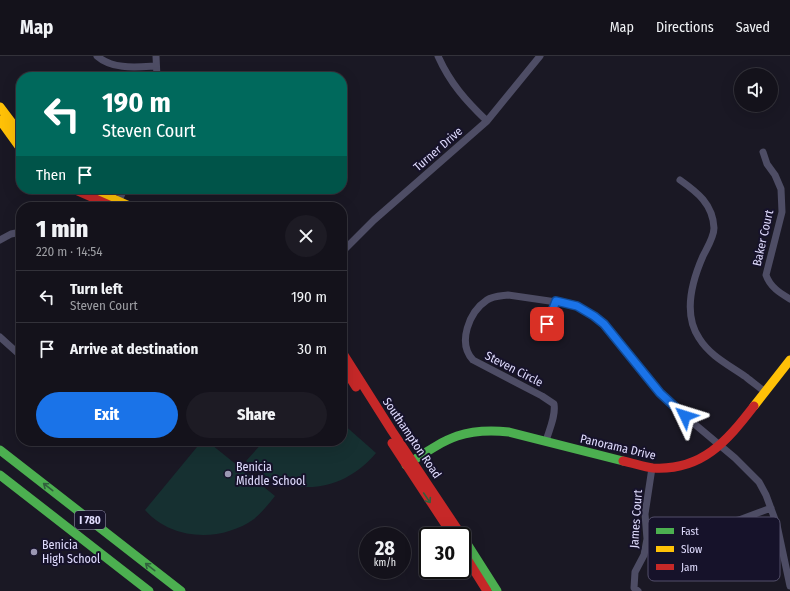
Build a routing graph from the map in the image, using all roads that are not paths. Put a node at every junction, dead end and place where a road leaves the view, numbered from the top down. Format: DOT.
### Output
graph roads {
  1 [pos="97,56"];
  2 [pos="156,56"];
  3 [pos="438,56"];
  4 [pos="540,56"];
  5 [pos="156,66"];
  6 [pos="157,72"];
  7 [pos="0,107"];
  8 [pos="0,120"];
  9 [pos="487,121"];
  10 [pos="16,128"];
  11 [pos="16,142"];
  12 [pos="763,152"];
  13 [pos="680,180"];
  14 [pos="86,194"];
  15 [pos="99,194"];
  16 [pos="108,202"];
  17 [pos="111,202"];
  18 [pos="16,233"];
  19 [pos="0,240"];
  20 [pos="347,247"];
  21 [pos="790,299"];
  22 [pos="556,301"];
  23 [pos="543,335"];
  24 [pos="0,337"];
  25 [pos="16,351"];
  26 [pos="347,360"];
  27 [pos="789,362"];
  28 [pos="347,372"];
  29 [pos="765,392"];
  30 [pos="546,441"];
  31 [pos="720,446"];
  32 [pos="0,450"];
  33 [pos="409,463"];
  34 [pos="652,468"];
  35 [pos="0,475"];
  36 [pos="771,508"];
  37 [pos="747,517"];
  38 [pos="774,517"];
  39 [pos="448,527"];
  40 [pos="456,527"];
  41 [pos="780,539"];
  42 [pos="471,550"];
  43 [pos="471,565"];
  44 [pos="790,586"];
  45 [pos="149,591"];
  46 [pos="181,591"];
  47 [pos="487,591"];
  48 [pos="497,591"];
  49 [pos="638,591"];
  1 -- 5 [label="street"];
  2 -- 5 [label="street"];
  3 -- 9 [label="street"];
  4 -- 9 [label="street, Turner Drive"];
  5 -- 6 [label="street"];
  7 -- 10 [label="main road"];
  8 -- 11 [label="main road"];
  9 -- 20 [label="street, Turner Drive"];
  12 -- 21 [label="street, Baker Court"];
  13 -- 29 [label="street"];
  14 -- 16 [label="main road"];
  15 -- 17 [label="main road"];
  18 -- 19 [label="street"];
  22 -- 23 [label="street"];
  22 -- 30 [label="street, Steven Circle"];
  22 -- 31 [label="street, Steven Circle"];
  24 -- 25 [label="street"];
  26 -- 33 [label="main road, Southampton Road"];
  27 -- 29 [label="main road, Panorama Drive"];
  28 -- 33 [label="main road, Southampton Road"];
  29 -- 31 [label="main road, Panorama Drive"];
  30 -- 33 [label="main road, Panorama Drive"];
  30 -- 34 [label="main road, Panorama Drive"];
  31 -- 34 [label="main road, Panorama Drive"];
  31 -- 36 [label="street, Steven Circle"];
  46 -- 32 [label="main road, I 780, one-way"];
  33 -- 39 [label="main road, Southampton Road, one-way"];
  33 -- 40 [label="main road, Southampton Road"];
  34 -- 49 [label="street, James Court"];
  35 -- 45 [label="main road, I 780"];
  36 -- 37 [label="street"];
  36 -- 38 [label="street, Steven Circle"];
  41 -- 44 [label="street, Steven Circle"];
  42 -- 48 [label="main road, Southampton Road"];
  43 -- 47 [label="main road"];
}
